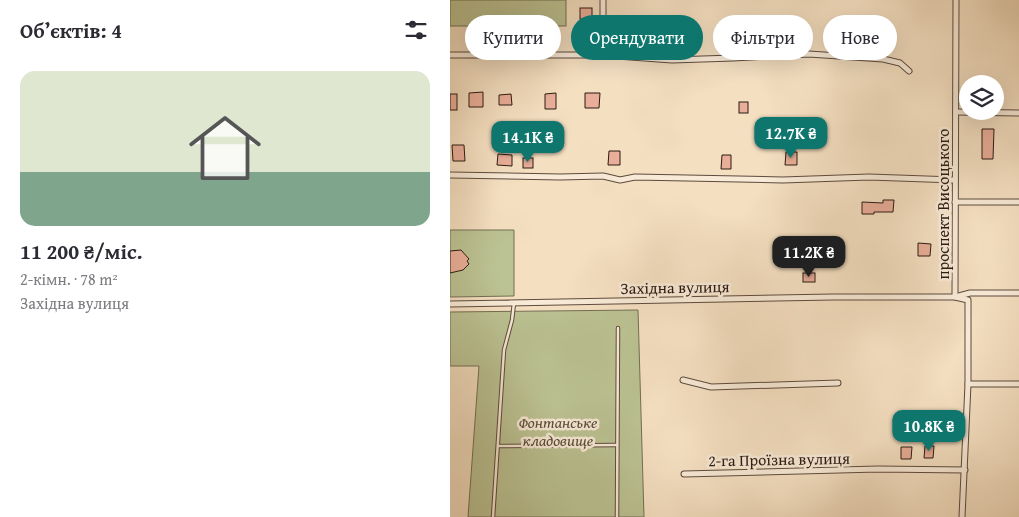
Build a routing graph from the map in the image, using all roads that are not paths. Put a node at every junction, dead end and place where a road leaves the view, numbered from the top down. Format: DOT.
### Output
graph roads {
  1 [pos="603,0"];
  2 [pos="956,0"];
  3 [pos="603,15"];
  4 [pos="450,55"];
  5 [pos="571,55"];
  6 [pos="703,59"];
  7 [pos="909,71"];
  8 [pos="956,112"];
  9 [pos="1019,113"];
  10 [pos="450,175"];
  11 [pos="955,180"];
  12 [pos="955,202"];
  13 [pos="1019,202"];
  14 [pos="1019,293"];
  15 [pos="955,297"];
  16 [pos="514,303"];
  17 [pos="450,304"];
  18 [pos="618,328"];
  19 [pos="683,380"];
  20 [pos="838,383"];
  21 [pos="968,384"];
  22 [pos="1019,384"];
  23 [pos="617,445"];
  24 [pos="498,446"];
  25 [pos="964,470"];
  26 [pos="684,474"];
  27 [pos="493,517"];
  28 [pos="617,517"];
  29 [pos="962,517"];
  1 -- 3 [label="street"];
  2 -- 8 [label="street, проспект Висоцького"];
  4 -- 5 [label="street"];
  6 -- 7 [label="street"];
  8 -- 9 [label="street"];
  8 -- 11 [label="street, проспект Висоцького"];
  10 -- 11 [label="street"];
  11 -- 12 [label="street, проспект Висоцького"];
  12 -- 13 [label="street"];
  12 -- 15 [label="street, проспект Висоцького"];
  14 -- 15 [label="street, Західна вулиця"];
  15 -- 16 [label="street, Західна вулиця"];
  15 -- 21 [label="street, проспект Висоцького"];
  16 -- 17 [label="street, Західна вулиця"];
  16 -- 24 [label="lane"];
  18 -- 23 [label="lane"];
  19 -- 20 [label="street"];
  21 -- 22 [label="street"];
  21 -- 25 [label="street, проспект Висоцького"];
  23 -- 24 [label="lane"];
  23 -- 28 [label="lane"];
  24 -- 27 [label="lane"];
  25 -- 26 [label="street, 2-га Проїзна вулиця"];
  25 -- 29 [label="street, проспект Висоцького"];
}
